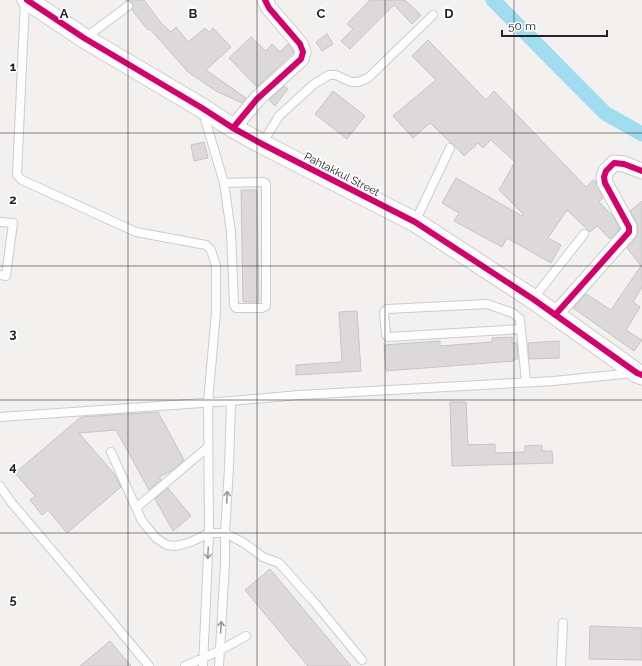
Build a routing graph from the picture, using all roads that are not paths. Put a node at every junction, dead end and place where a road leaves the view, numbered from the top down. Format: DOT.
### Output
graph roads {
  1 [pos="26,0"];
  2 [pos="265,0"];
  3 [pos="128,6"];
  4 [pos="433,15"];
  5 [pos="84,38"];
  6 [pos="202,108"];
  7 [pos="233,128"];
  8 [pos="262,144"];
  9 [pos="450,148"];
  10 [pos="642,171"];
  11 [pos="224,183"];
  12 [pos="0,222"];
  13 [pos="414,222"];
  14 [pos="584,234"];
  15 [pos="0,275"];
  16 [pos="533,299"];
  17 [pos="555,315"];
  18 [pos="521,329"];
  19 [pos="640,374"];
  20 [pos="526,382"];
  21 [pos="231,401"];
  22 [pos="208,402"];
  23 [pos="0,417"];
  24 [pos="208,447"];
  25 [pos="111,452"];
  26 [pos="0,486"];
  27 [pos="136,508"];
  28 [pos="209,533"];
  29 [pos="225,533"];
  30 [pos="563,623"];
  31 [pos="246,636"];
  32 [pos="220,651"];
  33 [pos="362,660"];
  34 [pos="204,662"];
  35 [pos="148,666"];
  36 [pos="186,666"];
  37 [pos="219,666"];
  38 [pos="561,666"];
  1 -- 5 [label="street, Pahtakkul Street"];
  1 -- 22 [label="lane"];
  2 -- 7 [label="street"];
  3 -- 5 [label="lane"];
  4 -- 8 [label="lane"];
  5 -- 6 [label="street, Pahtakkul Street"];
  6 -- 7 [label="street, Pahtakkul Street"];
  6 -- 11 [label="lane"];
  7 -- 8 [label="street, Pahtakkul Street"];
  8 -- 13 [label="street, Pahtakkul Street"];
  9 -- 13 [label="lane"];
  10 -- 17 [label="street"];
  11 -- 11 [label="lane"];
  12 -- 15 [label="lane"];
  13 -- 16 [label="street, Pahtakkul Street"];
  14 -- 16 [label="lane"];
  16 -- 17 [label="street, Pahtakkul Street"];
  17 -- 19 [label="street, Pahtakkul Street"];
  18 -- 18 [label="lane"];
  18 -- 20 [label="lane"];
  19 -- 20 [label="lane"];
  20 -- 21 [label="lane"];
  21 -- 22 [label="lane"];
  29 -- 21 [label="lane, one-way"];
  22 -- 23 [label="lane"];
  22 -- 24 [label="lane"];
  24 -- 27 [label="lane"];
  24 -- 28 [label="lane"];
  25 -- 27 [label="lane"];
  26 -- 35 [label="lane"];
  27 -- 28 [label="lane"];
  28 -- 29 [label="lane"];
  28 -- 34 [label="lane, one-way"];
  32 -- 29 [label="lane, one-way"];
  29 -- 33 [label="lane"];
  30 -- 38 [label="lane"];
  31 -- 32 [label="lane"];
  32 -- 34 [label="lane"];
  32 -- 37 [label="lane"];
  34 -- 36 [label="lane"];
}
